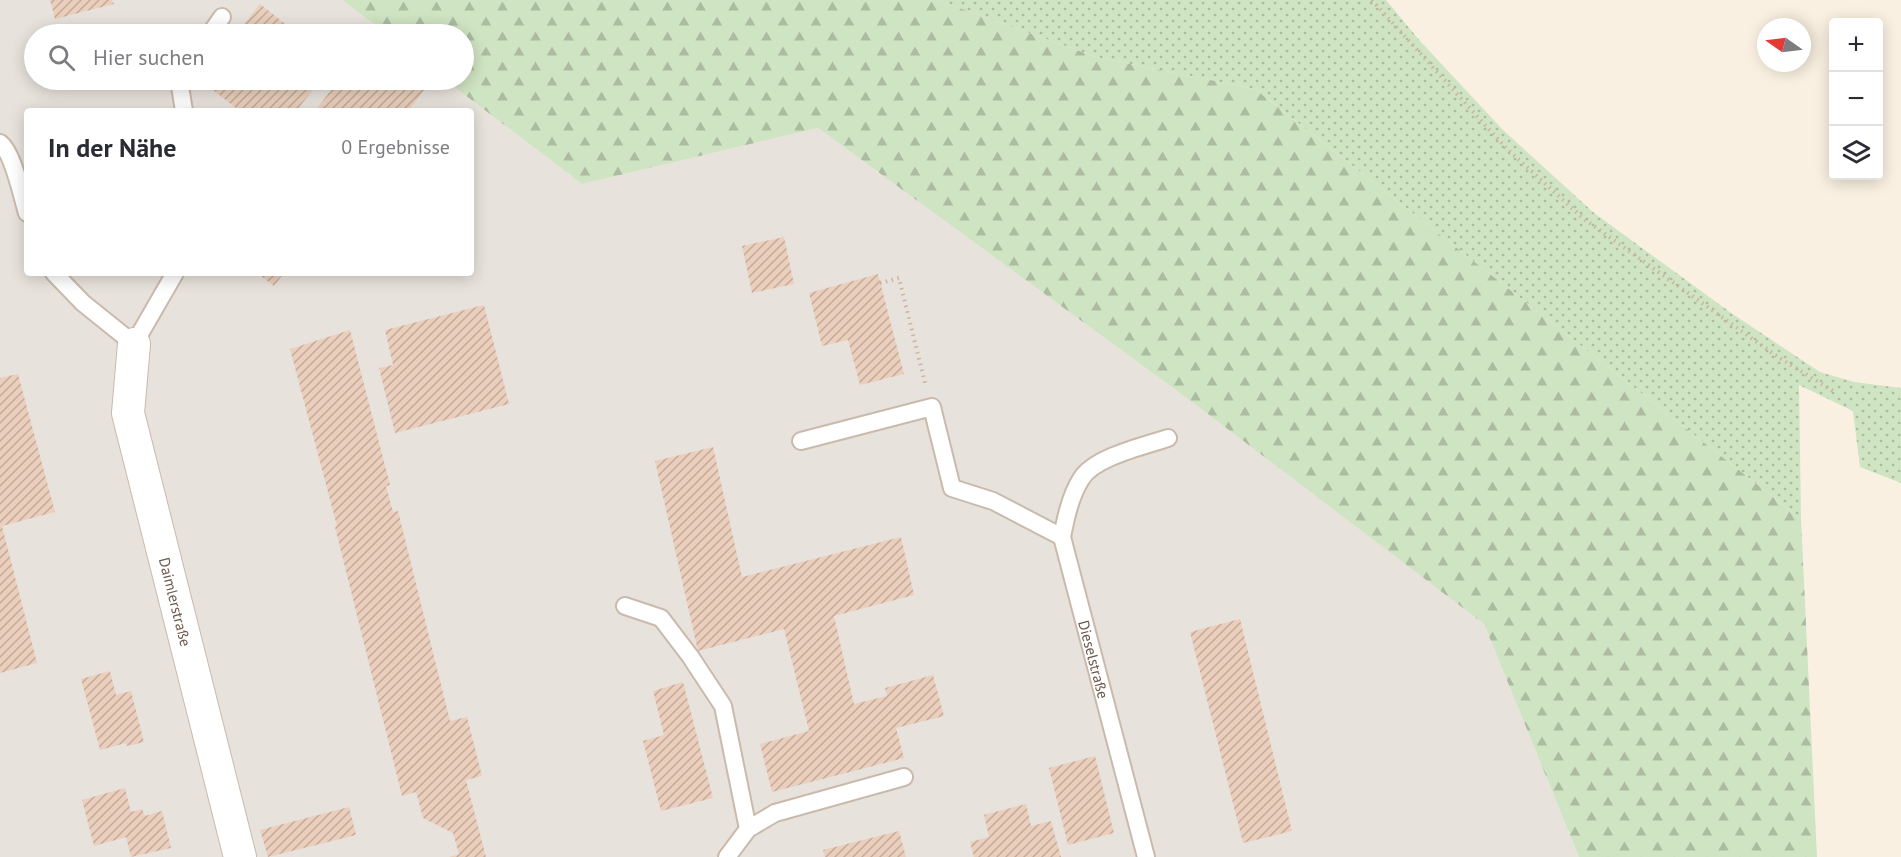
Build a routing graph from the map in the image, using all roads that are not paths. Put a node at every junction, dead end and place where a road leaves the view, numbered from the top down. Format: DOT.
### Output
graph roads {
  1 [pos="222,17"];
  2 [pos="217,24"];
  3 [pos="181,90"];
  4 [pos="184,108"];
  5 [pos="0,143"];
  6 [pos="24,203"];
  7 [pos="57,276"];
  8 [pos="173,276"];
  9 [pos="134,344"];
  10 [pos="1168,438"];
  11 [pos="801,441"];
  12 [pos="1062,537"];
  13 [pos="625,606"];
  14 [pos="904,777"];
  15 [pos="748,829"];
  16 [pos="240,857"];
  17 [pos="727,857"];
  18 [pos="1146,857"];
  1 -- 2 [label="lane"];
  3 -- 4 [label="lane"];
  5 -- 6 [label="lane"];
  7 -- 9 [label="lane"];
  8 -- 9 [label="lane"];
  9 -- 16 [label="street, Daimlerstraße"];
  10 -- 12 [label="lane"];
  11 -- 12 [label="lane"];
  12 -- 18 [label="lane, Dieselstraße"];
  13 -- 15 [label="lane"];
  14 -- 15 [label="lane"];
  15 -- 17 [label="lane"];
}
